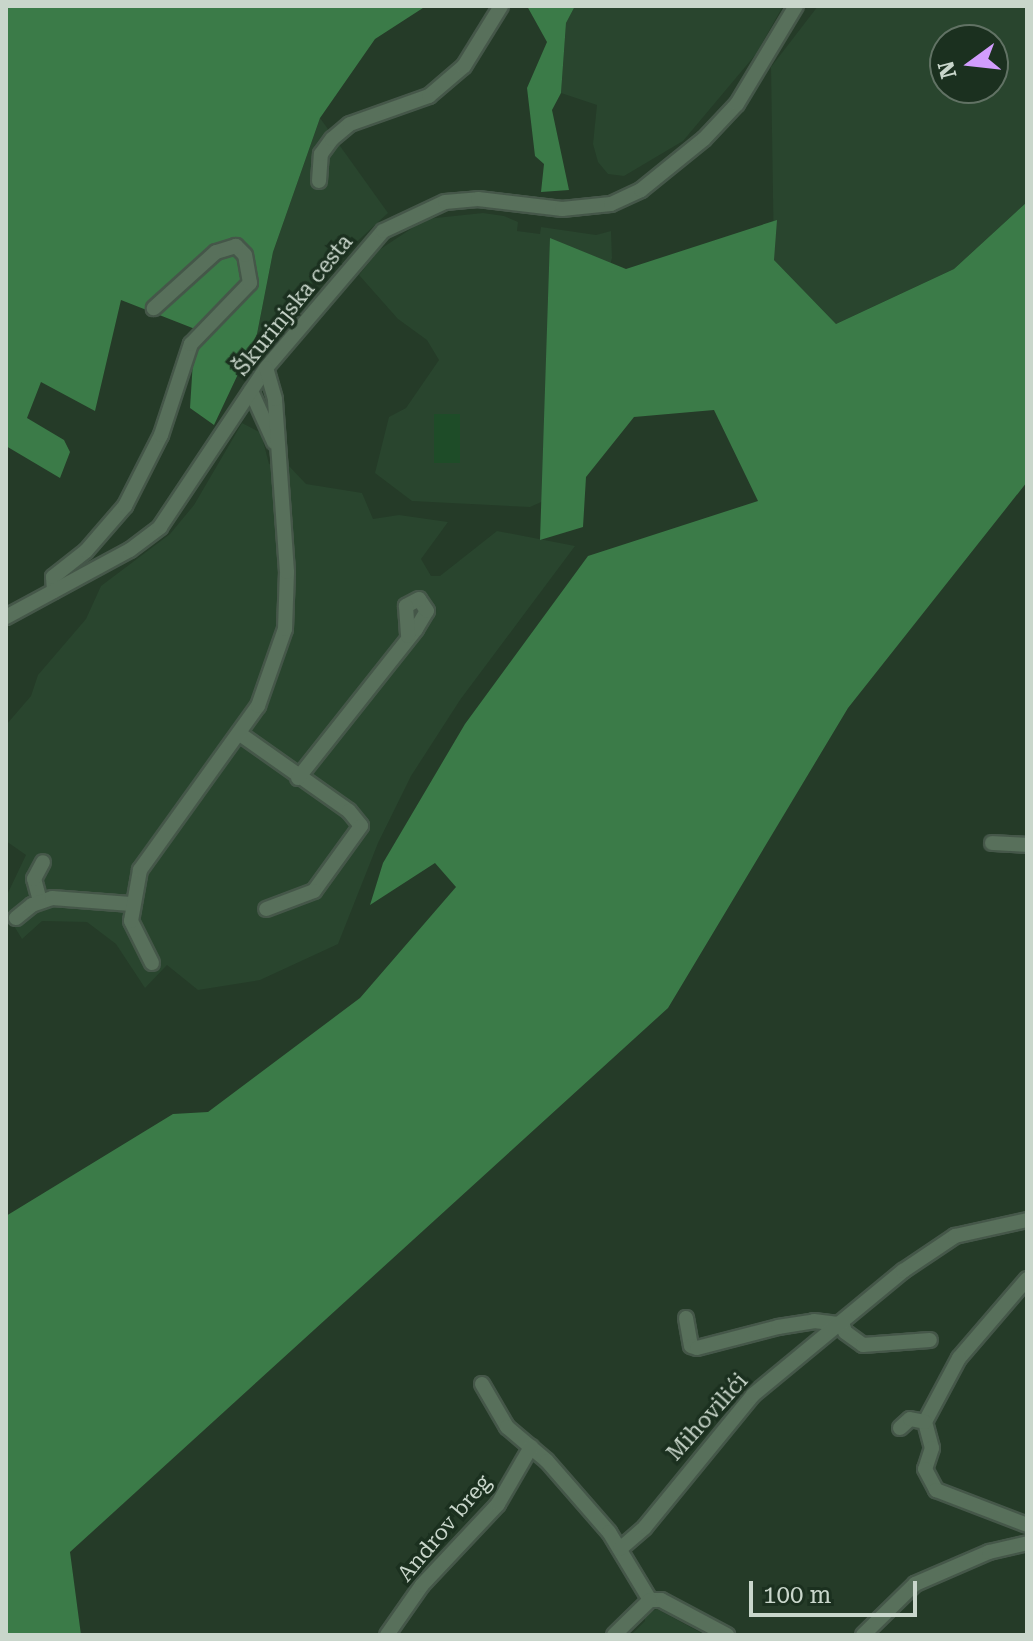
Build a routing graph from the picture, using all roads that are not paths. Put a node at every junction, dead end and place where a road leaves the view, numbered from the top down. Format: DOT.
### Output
graph roads {
  1 [pos="501,6"];
  2 [pos="796,6"];
  3 [pos="319,181"];
  4 [pos="154,308"];
  5 [pos="266,368"];
  6 [pos="251,391"];
  7 [pos="232,420"];
  8 [pos="261,421"];
  9 [pos="274,442"];
  10 [pos="54,591"];
  11 [pos="6,617"];
  12 [pos="408,636"];
  13 [pos="240,734"];
  14 [pos="298,778"];
  15 [pos="992,843"];
  16 [pos="1027,845"];
  17 [pos="43,862"];
  18 [pos="40,901"];
  19 [pos="131,904"];
  20 [pos="266,909"];
  21 [pos="16,918"];
  22 [pos="152,963"];
  23 [pos="1027,1220"];
  24 [pos="1027,1279"];
  25 [pos="686,1318"];
  26 [pos="840,1323"];
  27 [pos="930,1340"];
  28 [pos="482,1384"];
  29 [pos="925,1422"];
  30 [pos="900,1428"];
  31 [pos="531,1447"];
  32 [pos="1027,1525"];
  33 [pos="1027,1543"];
  34 [pos="620,1549"];
  35 [pos="650,1600"];
  36 [pos="387,1635"];
  37 [pos="614,1635"];
  38 [pos="727,1635"];
  39 [pos="863,1635"];
  1 -- 3 [label="street"];
  2 -- 5 [label="street, Škurinjska cesta"];
  4 -- 10 [label="street"];
  5 -- 6 [label="street, Škurinjska cesta"];
  5 -- 9 [label="street"];
  6 -- 7 [label="street, Škurinjska cesta"];
  6 -- 8 [label="street"];
  7 -- 8 [label="street"];
  7 -- 10 [label="street, Škurinjska cesta"];
  8 -- 9 [label="street"];
  9 -- 13 [label="street"];
  10 -- 11 [label="street, Škurinjska cesta"];
  12 -- 14 [label="street"];
  13 -- 14 [label="street"];
  13 -- 19 [label="street"];
  14 -- 20 [label="street"];
  15 -- 16 [label="street"];
  17 -- 18 [label="street"];
  18 -- 19 [label="street"];
  18 -- 21 [label="street"];
  19 -- 22 [label="street"];
  23 -- 26 [label="street, Mihovilići"];
  24 -- 29 [label="street"];
  25 -- 26 [label="street, Mihovilići"];
  26 -- 27 [label="street"];
  26 -- 34 [label="street, Mihovilići"];
  28 -- 31 [label="street"];
  29 -- 30 [label="street"];
  29 -- 32 [label="street"];
  31 -- 34 [label="street"];
  31 -- 36 [label="street, Androv breg"];
  33 -- 39 [label="street"];
  34 -- 35 [label="street"];
  35 -- 37 [label="street"];
  35 -- 38 [label="street"];
}
